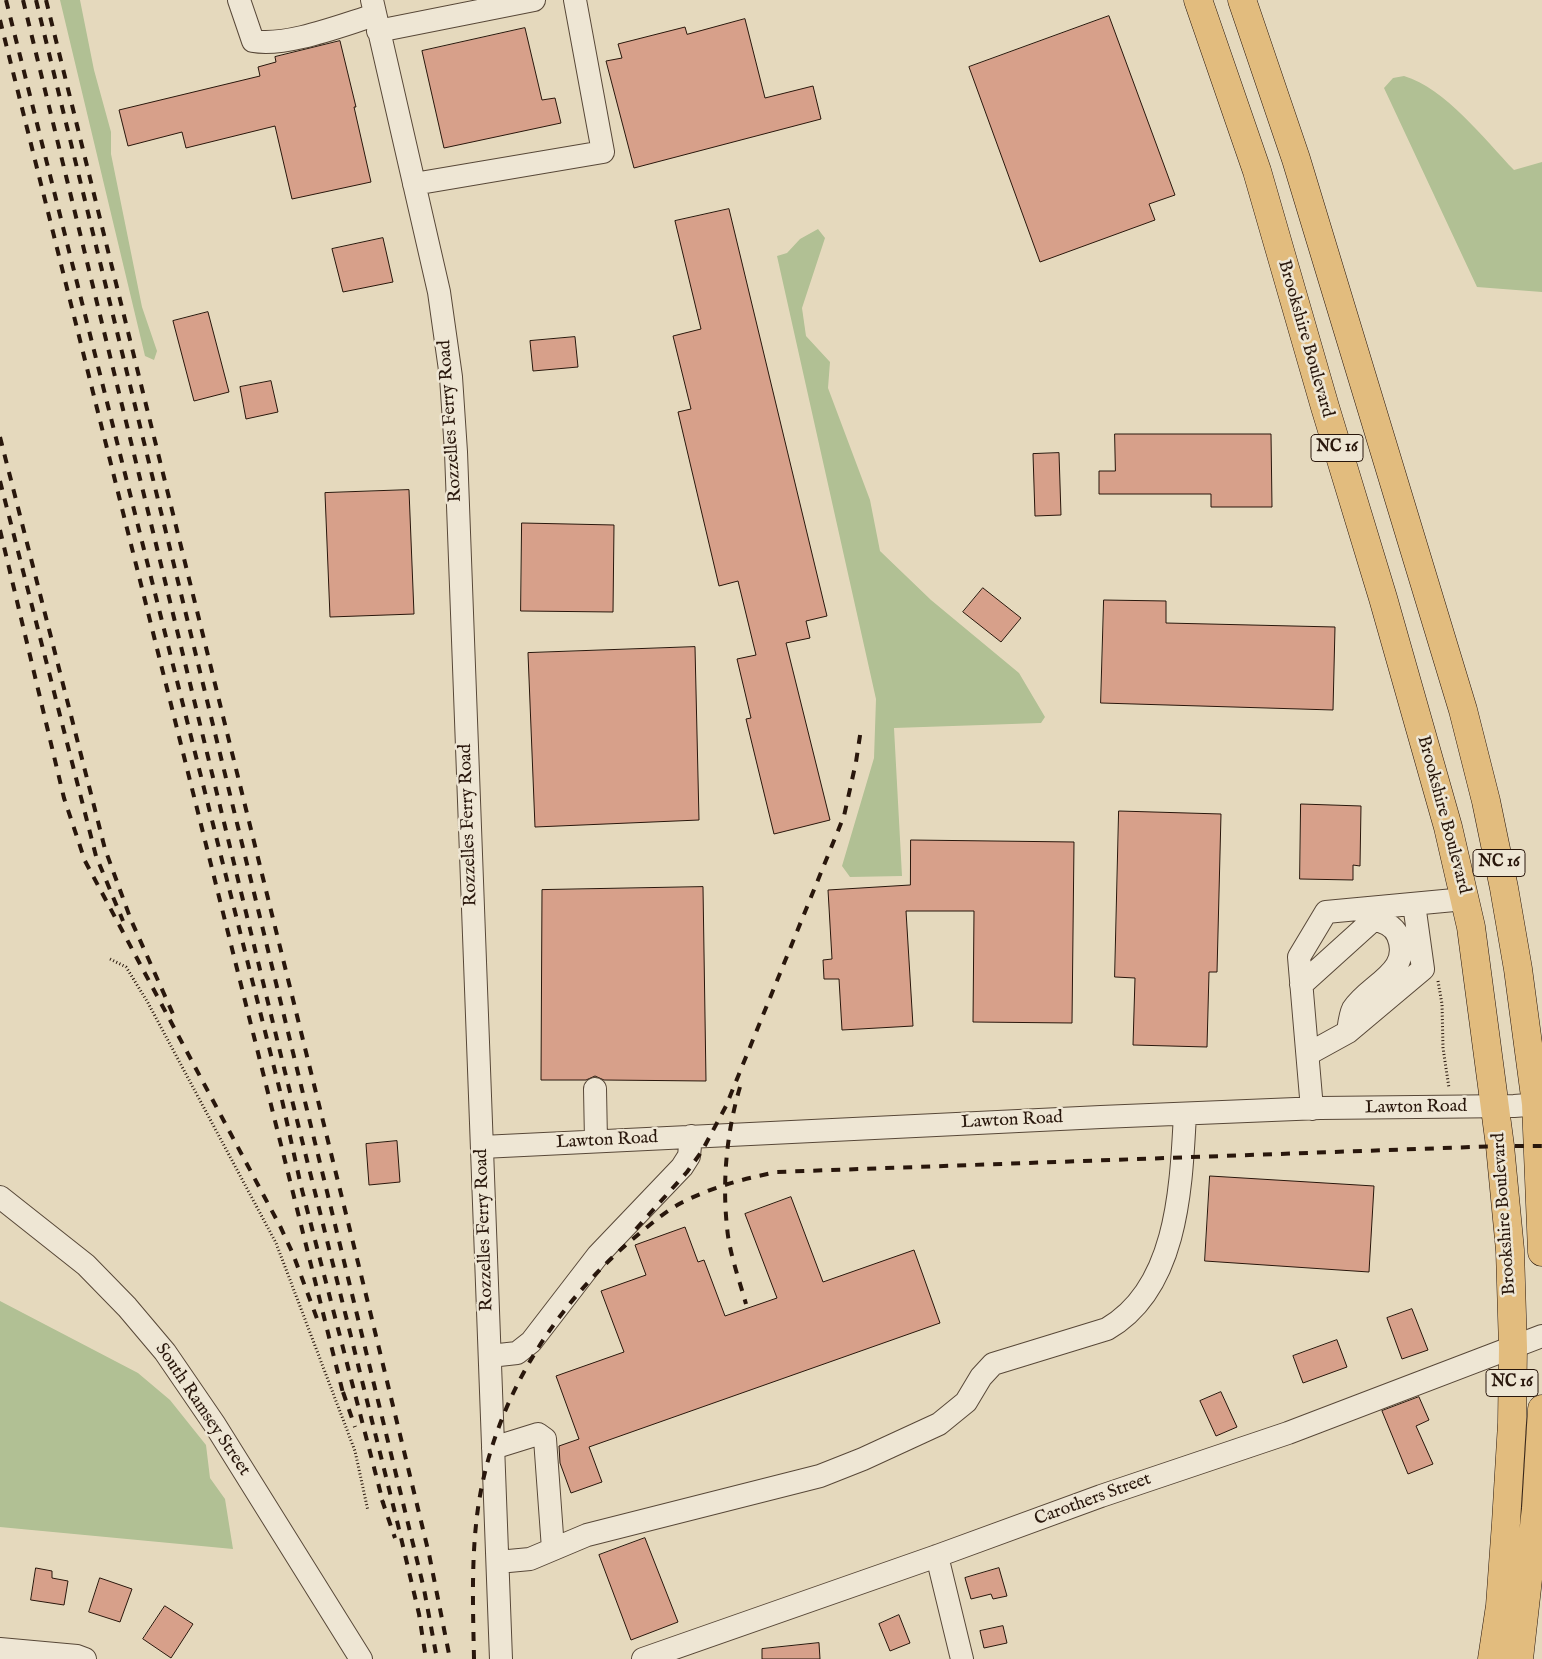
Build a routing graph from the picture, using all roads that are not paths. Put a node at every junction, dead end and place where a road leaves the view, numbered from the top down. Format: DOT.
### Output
graph roads {
  1 [pos="239,0"];
  2 [pos="534,0"];
  3 [pos="575,0"];
  4 [pos="1198,0"];
  5 [pos="1242,0"];
  6 [pos="511,2"];
  7 [pos="375,15"];
  8 [pos="414,184"];
  9 [pos="1465,899"];
  10 [pos="1414,904"];
  11 [pos="1301,985"];
  12 [pos="1348,1032"];
  13 [pos="1308,1054"];
  14 [pos="595,1089"];
  15 [pos="1539,1104"];
  16 [pos="1496,1106"];
  17 [pos="1312,1109"];
  18 [pos="1185,1114"];
  19 [pos="691,1136"];
  20 [pos="596,1141"];
  21 [pos="482,1147"];
  22 [pos="0,1197"];
  23 [pos="1542,1252"];
  24 [pos="1542,1336"];
  25 [pos="1513,1348"];
  26 [pos="490,1356"];
  27 [pos="1542,1409"];
  28 [pos="493,1448"];
  29 [pos="553,1550"];
  30 [pos="937,1556"];
  31 [pos="498,1562"];
  32 [pos="0,1649"];
  33 [pos="85,1659"];
  34 [pos="361,1659"];
  35 [pos="501,1659"];
  36 [pos="643,1659"];
  37 [pos="962,1659"];
  38 [pos="1492,1659"];
  39 [pos="1519,1659"];
  1 -- 7 [label="street"];
  2 -- 6 [label="street"];
  3 -- 8 [label="street"];
  4 -- 9 [label="highway, Brookshire Boulevard / NC 16"];
  5 -- 15 [label="highway, Brookshire Boulevard / NC 16"];
  6 -- 7 [label="street"];
  7 -- 8 [label="street, Rozzelles Ferry Road"];
  8 -- 21 [label="street, Rozzelles Ferry Road"];
  9 -- 10 [label="street"];
  9 -- 16 [label="highway, Brookshire Boulevard / NC 16"];
  10 -- 11 [label="street"];
  10 -- 12 [label="street"];
  11 -- 12 [label="street"];
  11 -- 13 [label="street"];
  12 -- 13 [label="street"];
  13 -- 17 [label="street"];
  14 -- 20 [label="street"];
  15 -- 16 [label="street, Lawton Road"];
  15 -- 23 [label="highway, Brookshire Boulevard / NC 16"];
  16 -- 17 [label="street, Lawton Road"];
  16 -- 25 [label="highway, Brookshire Boulevard / NC 16"];
  17 -- 18 [label="street, Lawton Road"];
  18 -- 19 [label="street, Lawton Road"];
  18 -- 29 [label="street"];
  19 -- 20 [label="street, Lawton Road"];
  19 -- 26 [label="street"];
  20 -- 21 [label="street, Lawton Road"];
  21 -- 26 [label="street, Rozzelles Ferry Road"];
  22 -- 34 [label="street, South Ramsey Street"];
  24 -- 25 [label="street, Carothers Street"];
  25 -- 30 [label="street, Carothers Street"];
  25 -- 38 [label="highway, Brookshire Boulevard / NC 16"];
  26 -- 28 [label="street, Rozzelles Ferry Road"];
  27 -- 39 [label="highway, NC 16"];
  28 -- 29 [label="street"];
  28 -- 31 [label="street, Rozzelles Ferry Road"];
  29 -- 31 [label="street"];
  30 -- 36 [label="street, Carothers Street"];
  30 -- 37 [label="street"];
  31 -- 35 [label="street, Rozzelles Ferry Road"];
  32 -- 33 [label="street"];
}
